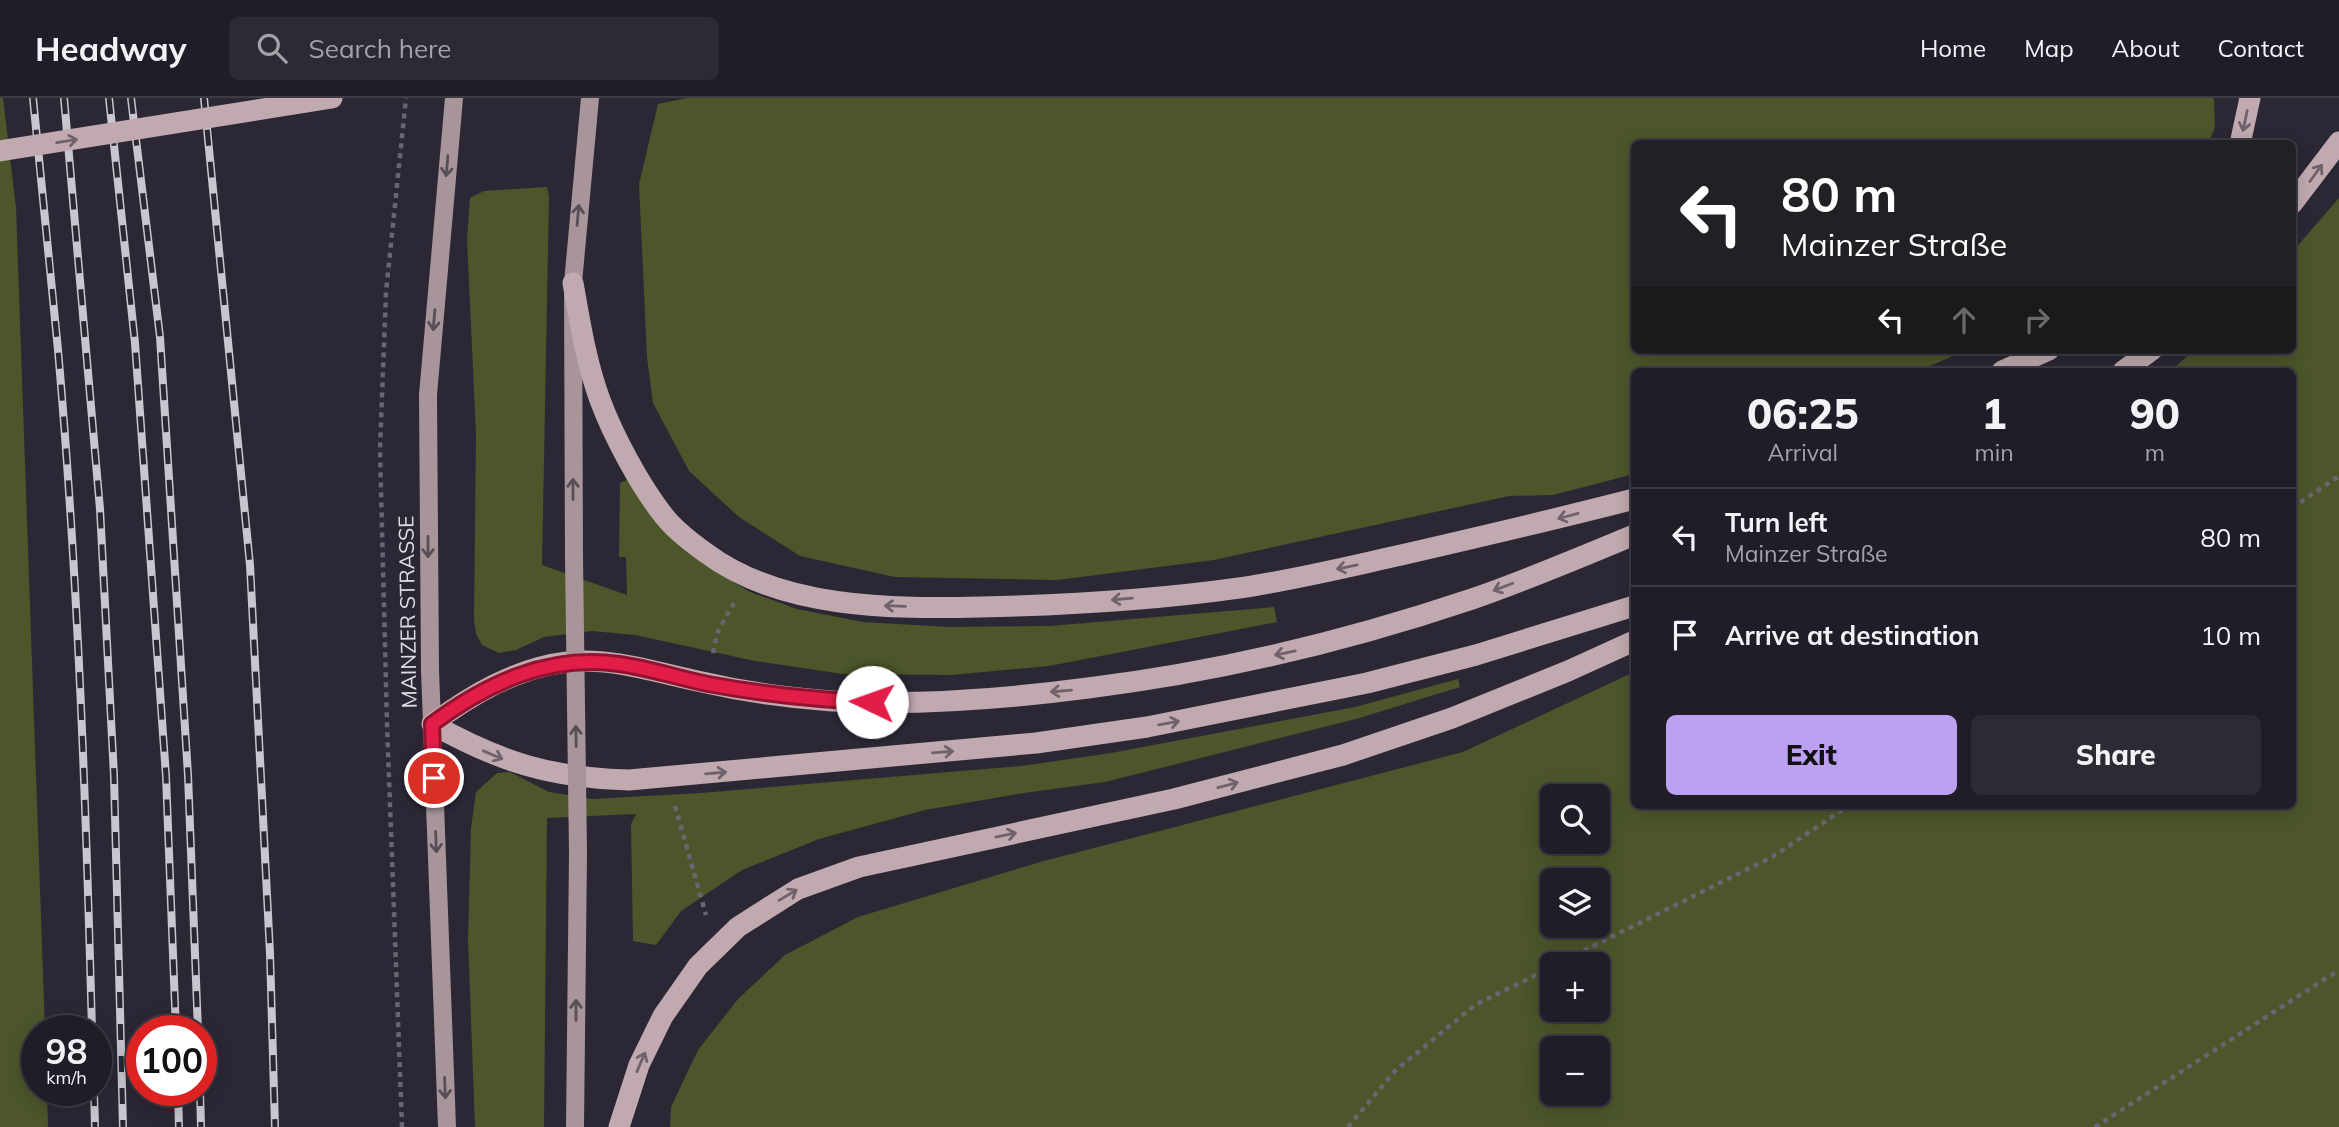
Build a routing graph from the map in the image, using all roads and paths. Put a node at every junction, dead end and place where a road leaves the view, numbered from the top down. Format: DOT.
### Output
graph roads {
  1 [pos="332,98"];
  2 [pos="406,98"];
  3 [pos="454,98"];
  4 [pos="590,98"];
  5 [pos="2250,98"];
  6 [pos="2241,140"];
  7 [pos="2339,142"];
  8 [pos="0,152"];
  9 [pos="2296,199"];
  10 [pos="573,283"];
  11 [pos="2040,354"];
  12 [pos="2146,354"];
  13 [pos="2010,368"];
  14 [pos="2127,368"];
  15 [pos="2339,476"];
  16 [pos="1631,500"];
  17 [pos="2296,505"];
  18 [pos="1631,536"];
  19 [pos="737,597"];
  20 [pos="1631,607"];
  21 [pos="718,631"];
  22 [pos="1631,641"];
  23 [pos="432,724"];
  24 [pos="1844,809"];
  25 [pos="678,815"];
  26 [pos="699,890"];
  27 [pos="1581,952"];
  28 [pos="2339,970"];
  29 [pos="1540,973"];
  30 [pos="402,1127"];
  31 [pos="447,1127"];
  32 [pos="575,1127"];
  33 [pos="620,1127"];
  34 [pos="1348,1127"];
  35 [pos="2095,1127"];
  8 -- 1 [label="highway, one-way, bridge"];
  2 -- 30 [label="path"];
  3 -- 23 [label="main road, MAINZER STRASSE, one-way"];
  10 -- 4 [label="main road, one-way"];
  5 -- 6 [label="highway, one-way"];
  9 -- 7 [label="highway, one-way"];
  16 -- 10 [label="highway, one-way"];
  32 -- 10 [label="main road, one-way, bridge"];
  11 -- 13 [label="highway"];
  12 -- 14 [label="highway"];
  15 -- 17 [label="path"];
  18 -- 23 [label="highway, one-way"];
  19 -- 21 [label="path"];
  23 -- 20 [label="highway, one-way"];
  33 -- 22 [label="highway, one-way"];
  23 -- 31 [label="main road, MAINZER STRASSE, one-way"];
  24 -- 27 [label="path"];
  25 -- 26 [label="path"];
  28 -- 35 [label="path"];
  29 -- 34 [label="path"];
}
